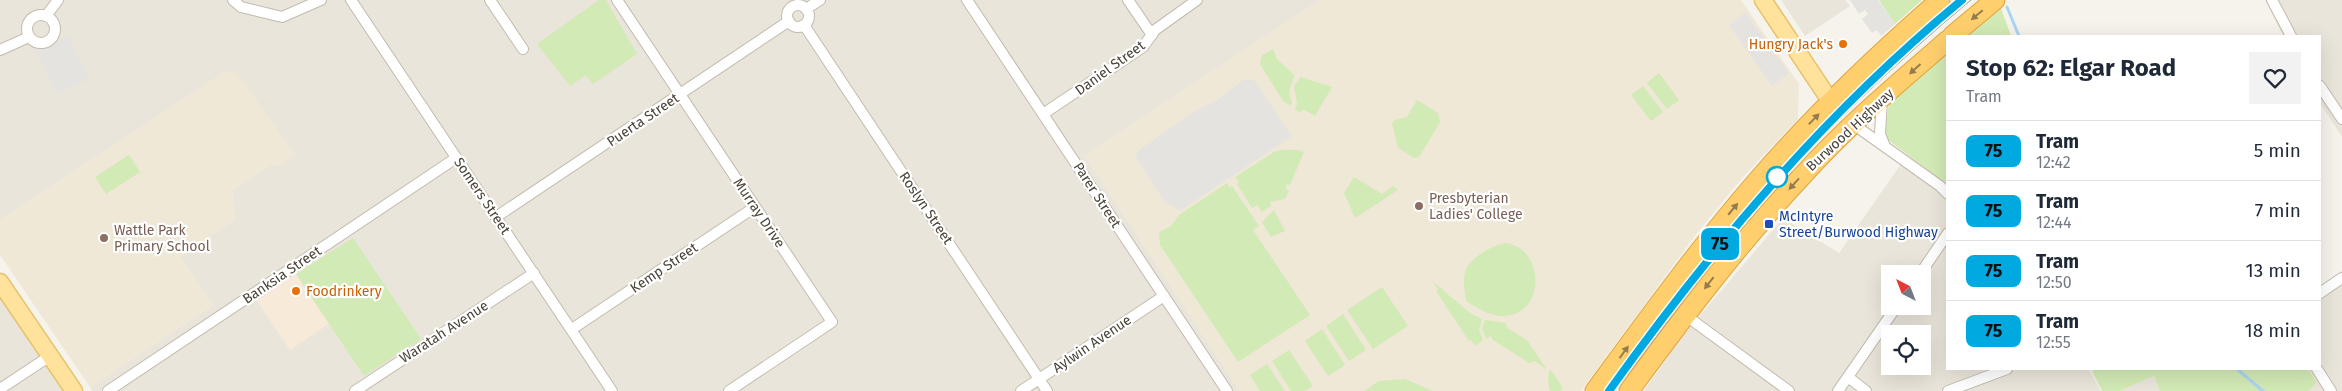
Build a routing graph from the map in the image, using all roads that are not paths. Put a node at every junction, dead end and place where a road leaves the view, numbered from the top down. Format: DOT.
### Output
graph roads {
  1 [pos="58,0"];
  2 [pos="232,0"];
  3 [pos="321,0"];
  4 [pos="351,0"];
  5 [pos="490,0"];
  6 [pos="617,0"];
  7 [pos="820,0"];
  8 [pos="967,0"];
  9 [pos="1128,0"];
  10 [pos="1198,0"];
  11 [pos="1764,0"];
  12 [pos="1940,0"];
  13 [pos="1995,0"];
  14 [pos="2272,0"];
  15 [pos="790,3"];
  16 [pos="806,9"];
  17 [pos="46,16"];
  18 [pos="789,21"];
  19 [pos="804,25"];
  20 [pos="1152,35"];
  21 [pos="1953,35"];
  22 [pos="2290,35"];
  23 [pos="29,37"];
  24 [pos="1946,42"];
  25 [pos="0,50"];
  26 [pos="523,50"];
  27 [pos="1809,69"];
  28 [pos="1850,83"];
  29 [pos="2321,88"];
  30 [pos="680,95"];
  31 [pos="1882,99"];
  32 [pos="1831,102"];
  33 [pos="1043,114"];
  34 [pos="2342,119"];
  35 [pos="1853,124"];
  36 [pos="1884,144"];
  37 [pos="456,158"];
  38 [pos="1946,192"];
  39 [pos="755,207"];
  40 [pos="496,218"];
  41 [pos="1946,236"];
  42 [pos="1926,265"];
  43 [pos="534,273"];
  44 [pos="2342,278"];
  45 [pos="0,282"];
  46 [pos="2321,292"];
  47 [pos="1164,296"];
  48 [pos="1685,315"];
  49 [pos="1891,315"];
  50 [pos="572,330"];
  51 [pos="50,356"];
  52 [pos="2004,370"];
  53 [pos="2317,370"];
  54 [pos="1848,376"];
  55 [pos="1039,379"];
  56 [pos="0,389"];
  57 [pos="74,391"];
  58 [pos="108,391"];
  59 [pos="355,391"];
  60 [pos="612,391"];
  61 [pos="729,391"];
  62 [pos="1021,391"];
  63 [pos="1047,391"];
  64 [pos="1226,391"];
  65 [pos="1595,391"];
  66 [pos="1629,391"];
  67 [pos="1789,391"];
  68 [pos="1838,391"];
  69 [pos="1866,391"];
  70 [pos="1948,391"];
  71 [pos="2331,391"];
  1 -- 17 [label="street"];
  2 -- 3 [label="street"];
  4 -- 37 [label="street, Somers Street"];
  5 -- 26 [label="street"];
  6 -- 30 [label="street, Murray Drive"];
  7 -- 16 [label="street"];
  8 -- 33 [label="street, Parer Street"];
  9 -- 20 [label="street"];
  10 -- 20 [label="street, Daniel Street"];
  11 -- 27 [label="main road"];
  12 -- 28 [label="highway"];
  13 -- 21 [label="highway, one-way"];
  14 -- 22 [label="street"];
  15 -- 16 [label="street"];
  15 -- 18 [label="street"];
  16 -- 19 [label="street"];
  17 -- 23 [label="street"];
  17 -- 23 [label="street"];
  18 -- 19 [label="street"];
  18 -- 30 [label="street, Puerta Street"];
  19 -- 55 [label="street, Roslyn Street"];
  20 -- 33 [label="street, Daniel Street"];
  23 -- 25 [label="street"];
  24 -- 31 [label="highway, Burwood Highway, one-way"];
  27 -- 28 [label="main road"];
  27 -- 32 [label="main road"];
  28 -- 32 [label="highway"];
  29 -- 34 [label="street"];
  30 -- 39 [label="street, Murray Drive"];
  30 -- 40 [label="street, Puerta Street"];
  31 -- 35 [label="highway, Burwood Highway"];
  31 -- 36 [label="street"];
  32 -- 35 [label="highway"];
  65 -- 32 [label="highway, one-way"];
  33 -- 47 [label="street, Parer Street"];
  35 -- 36 [label="street"];
  35 -- 48 [label="highway, Burwood Highway, one-way"];
  36 -- 38 [label="street"];
  37 -- 40 [label="street, Somers Street"];
  37 -- 58 [label="street, Banksia Street"];
  39 -- 50 [label="street, Kemp Street"];
  39 -- 61 [label="street, Murray Drive"];
  40 -- 43 [label="street, Somers Street"];
  41 -- 42 [label="street"];
  43 -- 50 [label="street, Somers Street"];
  43 -- 59 [label="street, Waratah Avenue"];
  44 -- 46 [label="street"];
  45 -- 51 [label="main road"];
  47 -- 55 [label="street, Aylwin Avenue"];
  47 -- 64 [label="street, Parer Street"];
  48 -- 66 [label="highway, Burwood Highway"];
  48 -- 67 [label="street"];
  49 -- 54 [label="street"];
  50 -- 60 [label="street, Somers Street"];
  51 -- 56 [label="street"];
  51 -- 57 [label="main road"];
  52 -- 70 [label="street"];
  53 -- 71 [label="street"];
  54 -- 68 [label="street"];
  54 -- 69 [label="street"];
  55 -- 62 [label="street, Aylwin Avenue"];
  55 -- 63 [label="street, Roslyn Street"];
}
